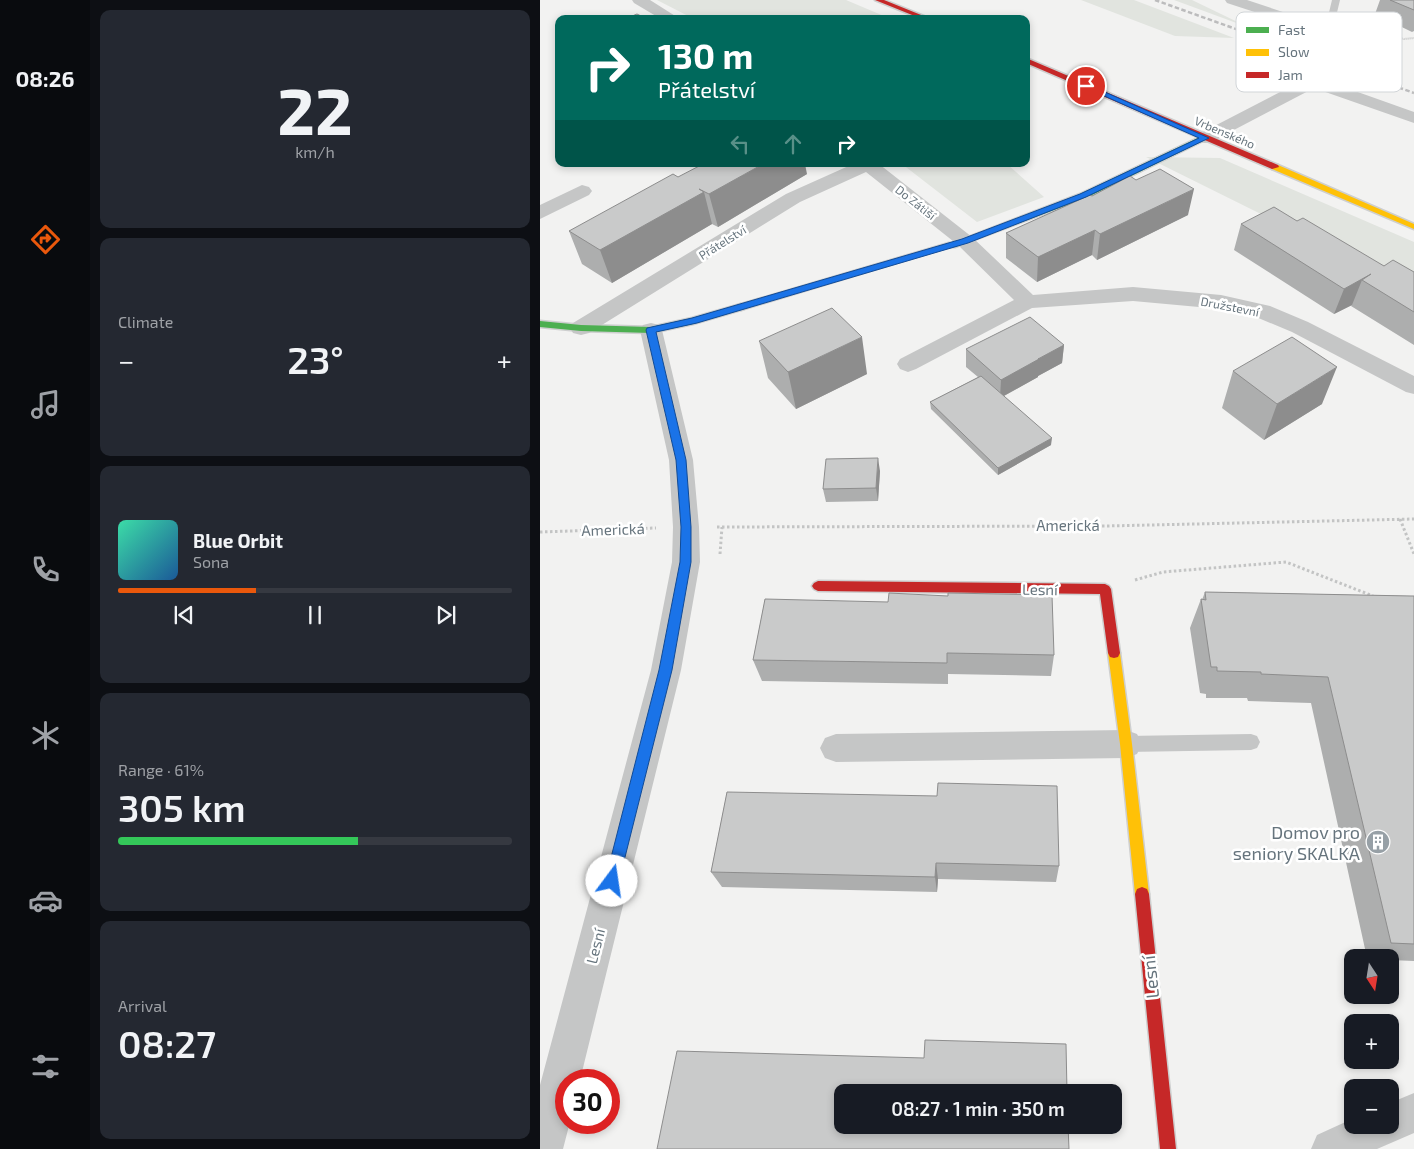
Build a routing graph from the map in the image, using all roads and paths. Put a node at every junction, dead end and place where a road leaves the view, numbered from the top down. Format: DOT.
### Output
graph roads {
  1 [pos="638,0"];
  2 [pos="878,0"];
  3 [pos="1232,0"];
  4 [pos="1269,12"];
  5 [pos="666,15"];
  6 [pos="917,15"];
  7 [pos="1030,62"];
  8 [pos="1294,92"];
  9 [pos="1341,92"];
  10 [pos="1414,118"];
  11 [pos="1206,138"];
  12 [pos="861,167"];
  13 [pos="872,167"];
  14 [pos="582,191"];
  15 [pos="540,213"];
  16 [pos="1414,227"];
  17 [pos="965,241"];
  18 [pos="1028,302"];
  19 [pos="540,324"];
  20 [pos="581,328"];
  21 [pos="651,330"];
  22 [pos="908,364"];
  23 [pos="1414,386"];
  24 [pos="1400,519"];
  25 [pos="1414,519"];
  26 [pos="686,527"];
  27 [pos="722,527"];
  28 [pos="540,532"];
  29 [pos="1414,554"];
  30 [pos="818,586"];
  31 [pos="1105,589"];
  32 [pos="1378,598"];
  33 [pos="1251,742"];
  34 [pos="1126,744"];
  35 [pos="836,748"];
  36 [pos="1414,1113"];
  37 [pos="1399,1119"];
  38 [pos="1365,1134"];
  39 [pos="543,1149"];
  40 [pos="1168,1149"];
  41 [pos="1331,1149"];
  1 -- 5 [label="street"];
  2 -- 6 [label="street"];
  3 -- 4 [label="street"];
  7 -- 11 [label="street, Vrbenského"];
  8 -- 11 [label="street"];
  9 -- 10 [label="street"];
  11 -- 16 [label="street, Vrbenského"];
  11 -- 17 [label="street"];
  12 -- 20 [label="street, Přátelství"];
  13 -- 17 [label="street, Do Zátiší"];
  14 -- 15 [label="street"];
  17 -- 18 [label="street"];
  17 -- 21 [label="street"];
  18 -- 22 [label="street, Družstevní"];
  18 -- 23 [label="street, Družstevní"];
  19 -- 20 [label="street"];
  20 -- 21 [label="street"];
  21 -- 26 [label="street, Lesní"];
  24 -- 25 [label="path, Americká"];
  24 -- 27 [label="path, Americká"];
  24 -- 29 [label="path"];
  26 -- 28 [label="path, Americká"];
  26 -- 39 [label="street, Lesní"];
  30 -- 31 [label="street, Lesní"];
  31 -- 32 [label="path"];
  31 -- 34 [label="street, Lesní"];
  33 -- 34 [label="lane"];
  34 -- 35 [label="street"];
  34 -- 40 [label="street, Lesní"];
  36 -- 37 [label="street"];
  38 -- 41 [label="street"];
}
